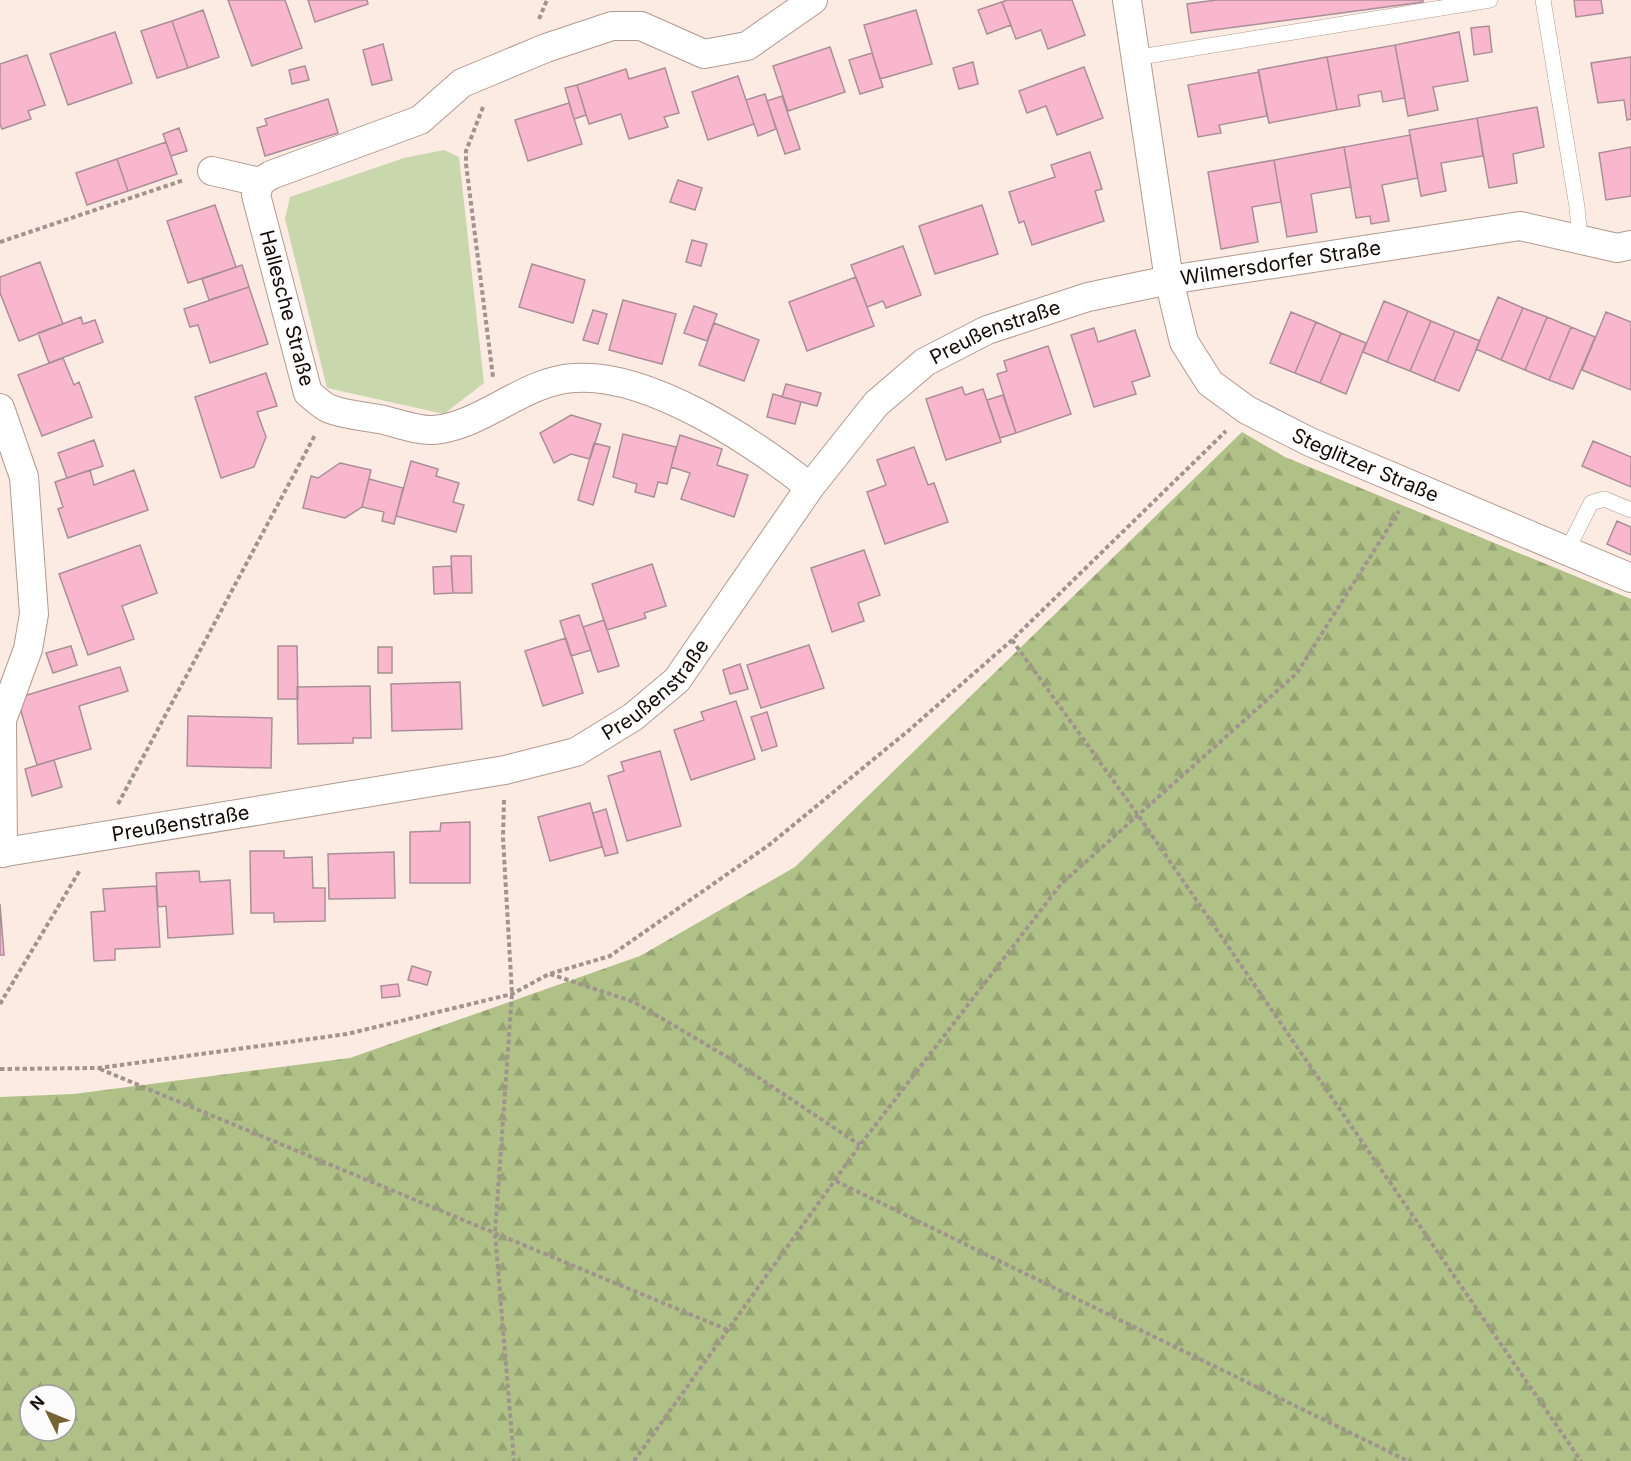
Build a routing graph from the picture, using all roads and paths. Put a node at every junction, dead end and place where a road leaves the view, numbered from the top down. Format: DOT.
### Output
graph roads {
  1 [pos="813,0"];
  2 [pos="1126,0"];
  3 [pos="1490,0"];
  4 [pos="1543,0"];
  5 [pos="1134,58"];
  6 [pos="490,71"];
  7 [pos="212,171"];
  8 [pos="260,182"];
  9 [pos="1580,240"];
  10 [pos="0,242"];
  11 [pos="1631,246"];
  12 [pos="1170,280"];
  13 [pos="503,402"];
  14 [pos="0,408"];
  15 [pos="329,409"];
  16 [pos="1247,410"];
  17 [pos="1415,486"];
  18 [pos="810,487"];
  19 [pos="1631,510"];
  20 [pos="1567,552"];
  21 [pos="1631,578"];
  22 [pos="1012,640"];
  23 [pos="505,770"];
  24 [pos="1138,815"];
  25 [pos="101,834"];
  26 [pos="2,853"];
  27 [pos="549,974"];
  28 [pos="512,994"];
  29 [pos="0,1004"];
  30 [pos="99,1068"];
  31 [pos="0,1069"];
  32 [pos="860,1145"];
  33 [pos="836,1181"];
  34 [pos="495,1233"];
  35 [pos="728,1330"];
  36 [pos="514,1461"];
  37 [pos="634,1461"];
  38 [pos="1408,1461"];
  39 [pos="1581,1461"];
  1 -- 6 [label="street"];
  2 -- 5 [label="street, Wilmersdorfer Straße"];
  3 -- 5 [label="lane"];
  4 -- 9 [label="lane"];
  5 -- 12 [label="street, Wilmersdorfer Straße"];
  6 -- 8 [label="street"];
  6 -- 13 [label="path"];
  7 -- 8 [label="street"];
  7 -- 10 [label="path"];
  8 -- 15 [label="street, Hallesche Straße"];
  9 -- 11 [label="street, Wilmersdorfer Straße"];
  9 -- 12 [label="street, Wilmersdorfer Straße"];
  12 -- 16 [label="street, Steglitzer Straße"];
  12 -- 18 [label="street, Preußenstraße"];
  13 -- 15 [label="street, Hallesche Straße"];
  13 -- 18 [label="street, Hallesche Straße"];
  14 -- 26 [label="street"];
  15 -- 25 [label="path"];
  16 -- 17 [label="street, Steglitzer Straße"];
  16 -- 22 [label="path"];
  17 -- 20 [label="street, Steglitzer Straße"];
  17 -- 24 [label="path"];
  18 -- 23 [label="street, Preußenstraße"];
  19 -- 20 [label="lane"];
  20 -- 21 [label="street, Steglitzer Straße"];
  22 -- 24 [label="path"];
  22 -- 27 [label="path"];
  23 -- 25 [label="street, Preußenstraße"];
  23 -- 28 [label="path"];
  24 -- 32 [label="path"];
  24 -- 39 [label="path"];
  25 -- 26 [label="street, Preußenstraße"];
  25 -- 29 [label="path"];
  27 -- 28 [label="path"];
  27 -- 32 [label="path"];
  28 -- 30 [label="path"];
  28 -- 34 [label="path"];
  30 -- 31 [label="path"];
  30 -- 34 [label="path"];
  32 -- 33 [label="path"];
  33 -- 35 [label="path"];
  33 -- 38 [label="path"];
  34 -- 35 [label="path"];
  34 -- 36 [label="path"];
  35 -- 37 [label="path"];
}
